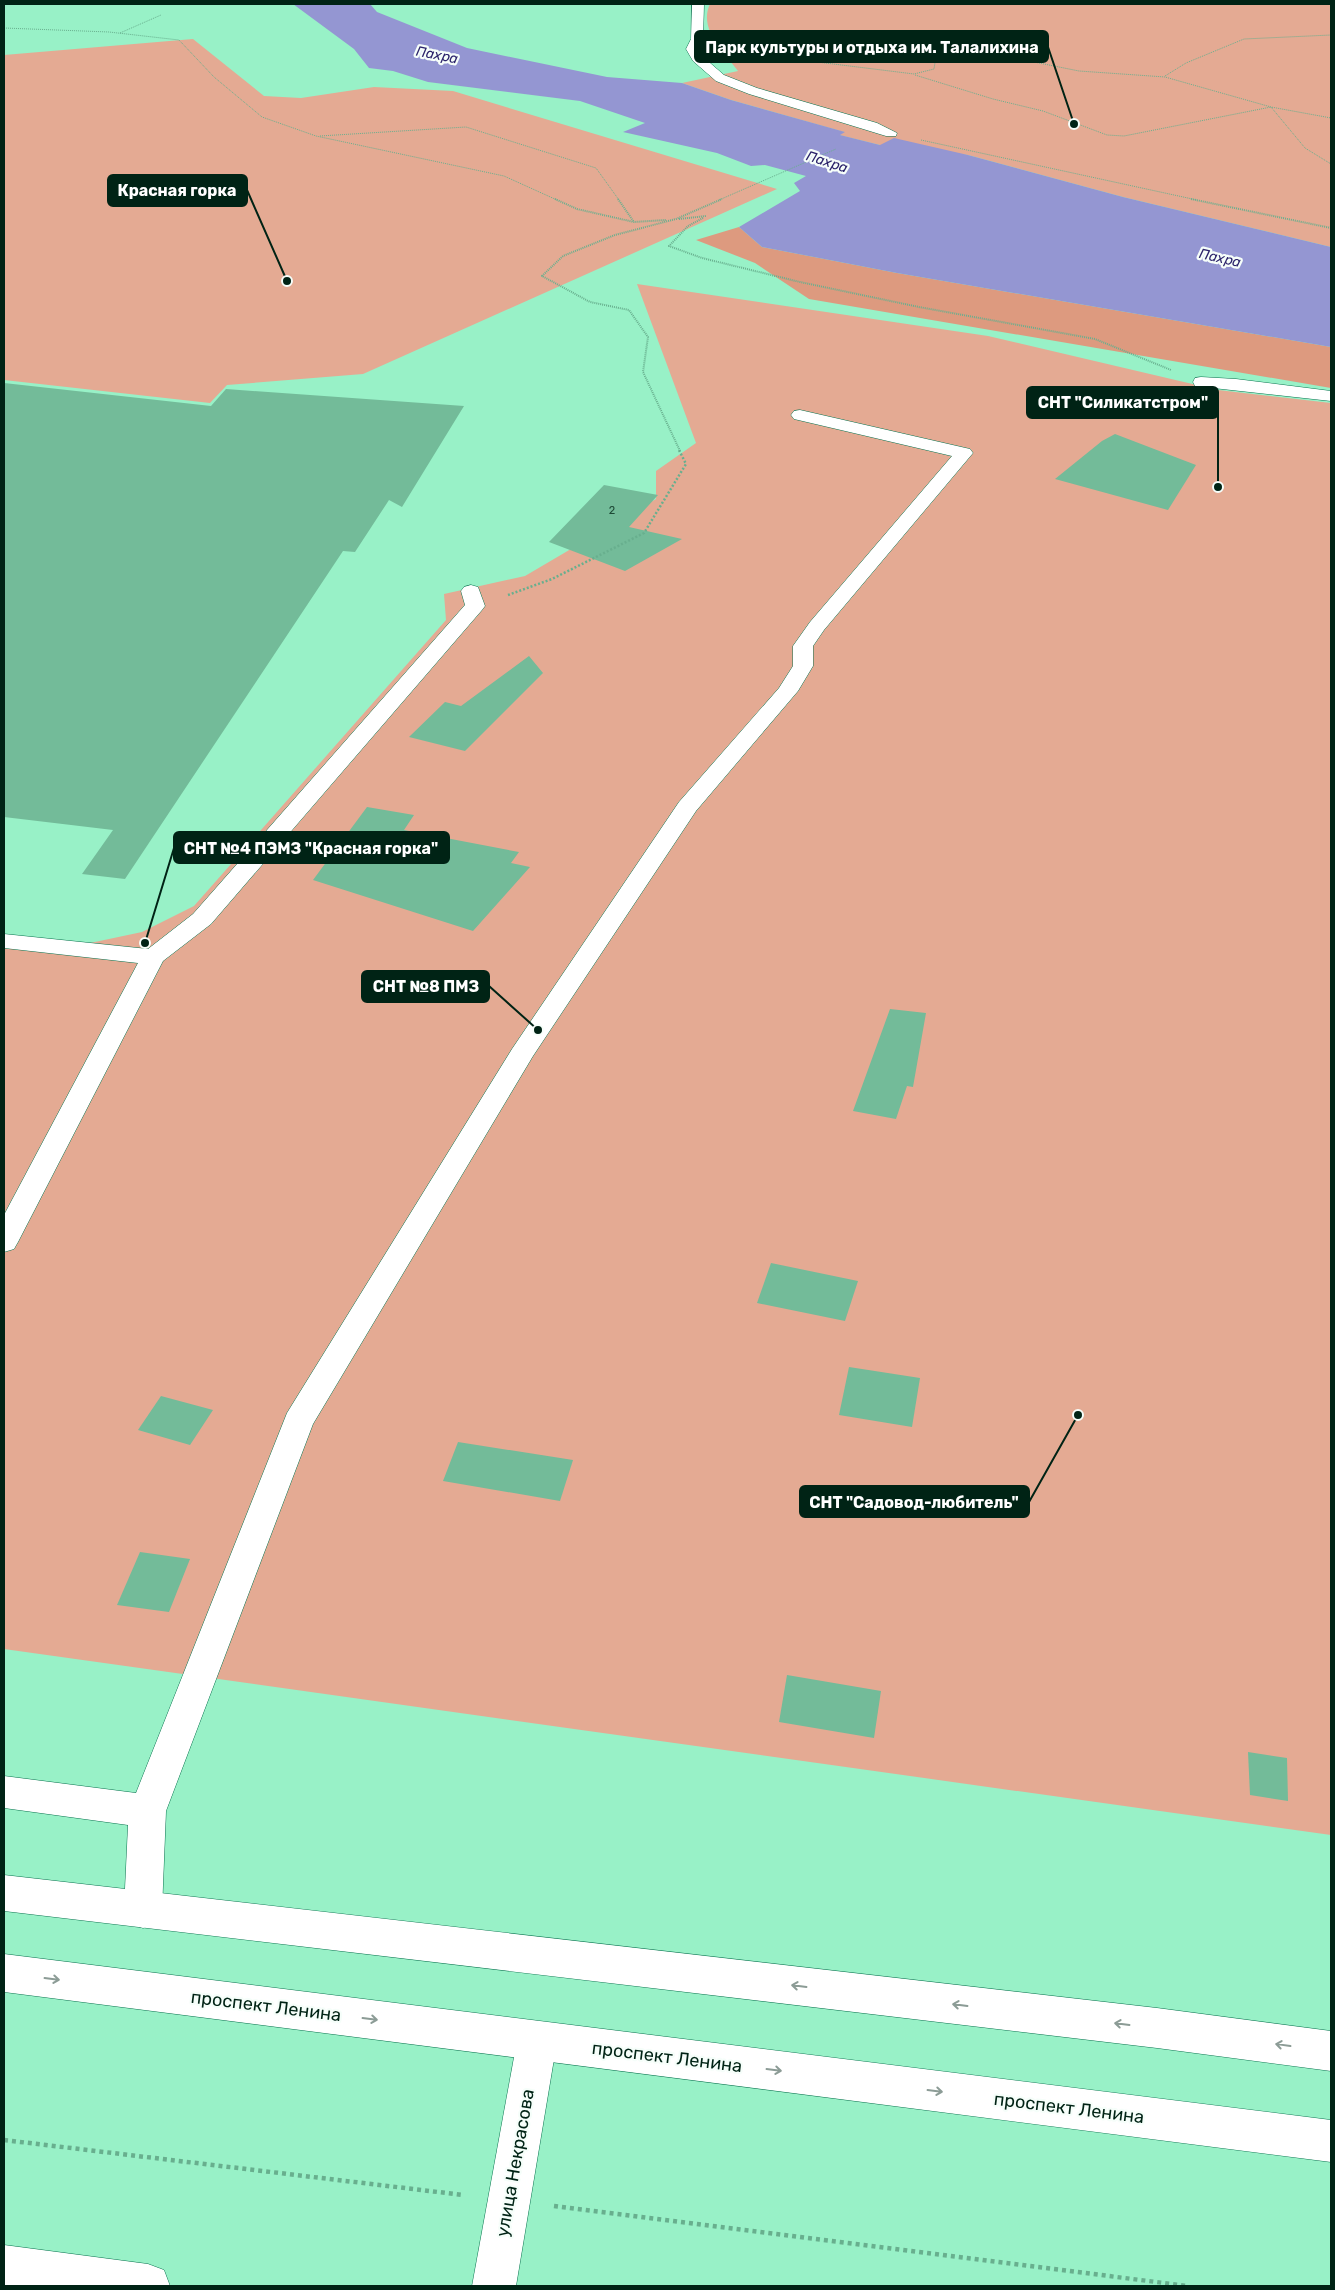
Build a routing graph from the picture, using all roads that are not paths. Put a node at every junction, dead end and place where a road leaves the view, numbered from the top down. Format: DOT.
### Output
graph roads {
  1 [pos="698,4"];
  2 [pos="891,133"];
  3 [pos="1201,382"];
  4 [pos="1331,396"];
  5 [pos="800,415"];
  6 [pos="473,599"];
  7 [pos="4,941"];
  8 [pos="153,957"];
  9 [pos="4,1242"];
  10 [pos="4,1792"];
  11 [pos="146,1811"];
  12 [pos="4,1893"];
  13 [pos="143,1910"];
  14 [pos="4,1973"];
  15 [pos="537,2040"];
  16 [pos="1331,2051"];
  17 [pos="1331,2141"];
  18 [pos="4,2268"];
  19 [pos="148,2286"];
  20 [pos="494,2286"];
  1 -- 2 [label="main road"];
  3 -- 4 [label="main road"];
  5 -- 11 [label="main road"];
  6 -- 8 [label="main road"];
  7 -- 8 [label="main road"];
  8 -- 9 [label="main road"];
  10 -- 11 [label="main road"];
  11 -- 13 [label="main road"];
  12 -- 13 [label="main road"];
  16 -- 13 [label="main road, one-way"];
  14 -- 15 [label="main road, проспект Ленина, one-way"];
  15 -- 17 [label="main road, проспект Ленина, one-way"];
  15 -- 20 [label="main road, улица Некрасова"];
  18 -- 19 [label="main road"];
}
